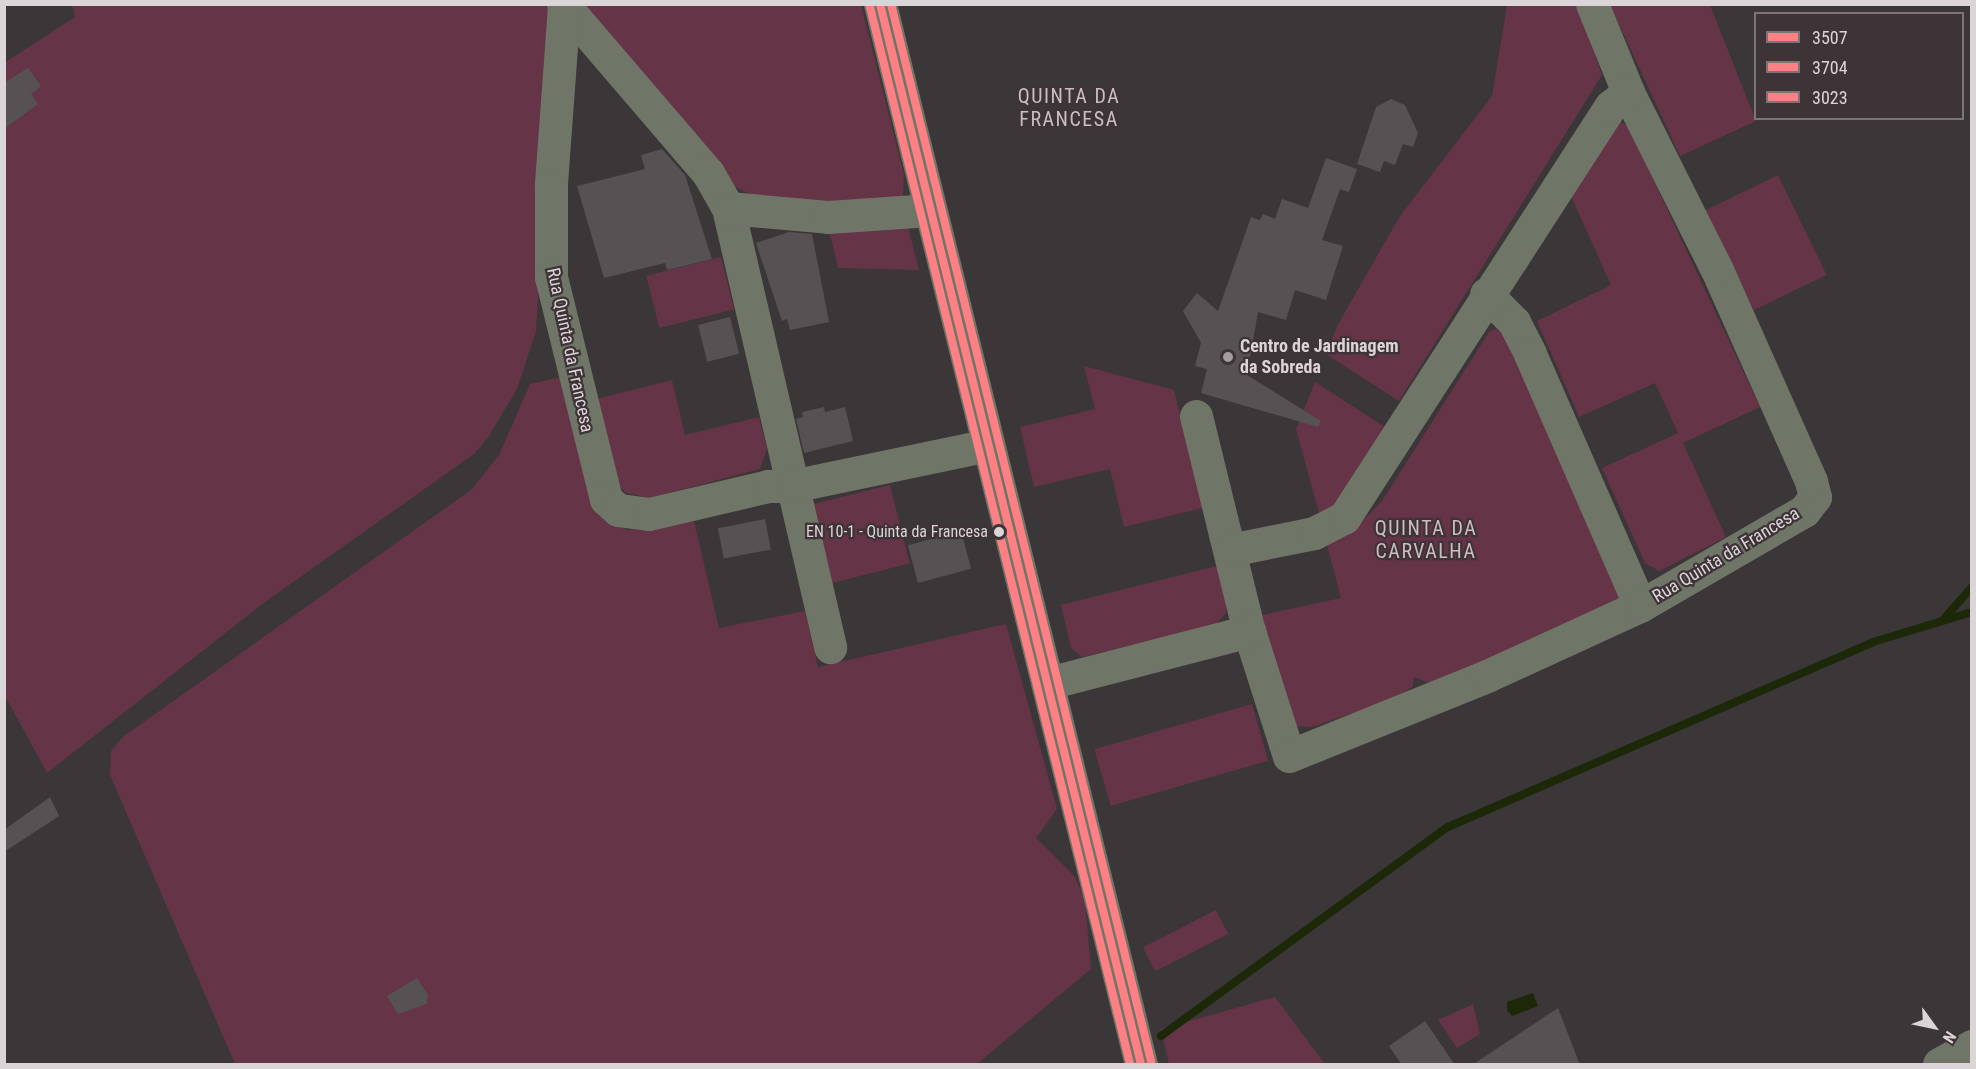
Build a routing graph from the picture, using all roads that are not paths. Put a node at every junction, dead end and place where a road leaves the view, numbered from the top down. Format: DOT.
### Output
graph roads {
  1 [pos="880,4"];
  2 [pos="1592,4"];
  3 [pos="563,5"];
  4 [pos="1623,80"];
  5 [pos="728,208"];
  6 [pos="930,210"];
  7 [pos="1486,294"];
  8 [pos="1196,416"];
  9 [pos="988,445"];
  10 [pos="792,486"];
  11 [pos="1230,550"];
  12 [pos="1640,606"];
  13 [pos="1249,632"];
  14 [pos="830,647"];
  15 [pos="1048,683"];
  16 [pos="1971,1046"];
  17 [pos="1141,1065"];
  18 [pos="1939,1065"];
  1 -- 6 [label="main road"];
  2 -- 4 [label="street"];
  3 -- 5 [label="street, Rua Quinta da Francesa"];
  3 -- 10 [label="street, Rua Quinta da Francesa"];
  4 -- 7 [label="street"];
  4 -- 12 [label="street, Rua Quinta da Francesa"];
  5 -- 6 [label="street"];
  5 -- 10 [label="street, Rua Quinta da Francesa"];
  6 -- 9 [label="main road"];
  7 -- 11 [label="street"];
  7 -- 12 [label="street"];
  8 -- 11 [label="street"];
  9 -- 10 [label="street, Rua Quinta da Francesa"];
  9 -- 15 [label="main road"];
  10 -- 14 [label="street, Rua Quinta da Francesa"];
  11 -- 13 [label="street"];
  12 -- 13 [label="street, Rua Quinta da Francesa"];
  13 -- 15 [label="street"];
  15 -- 17 [label="main road"];
  16 -- 18 [label="street"];
}
